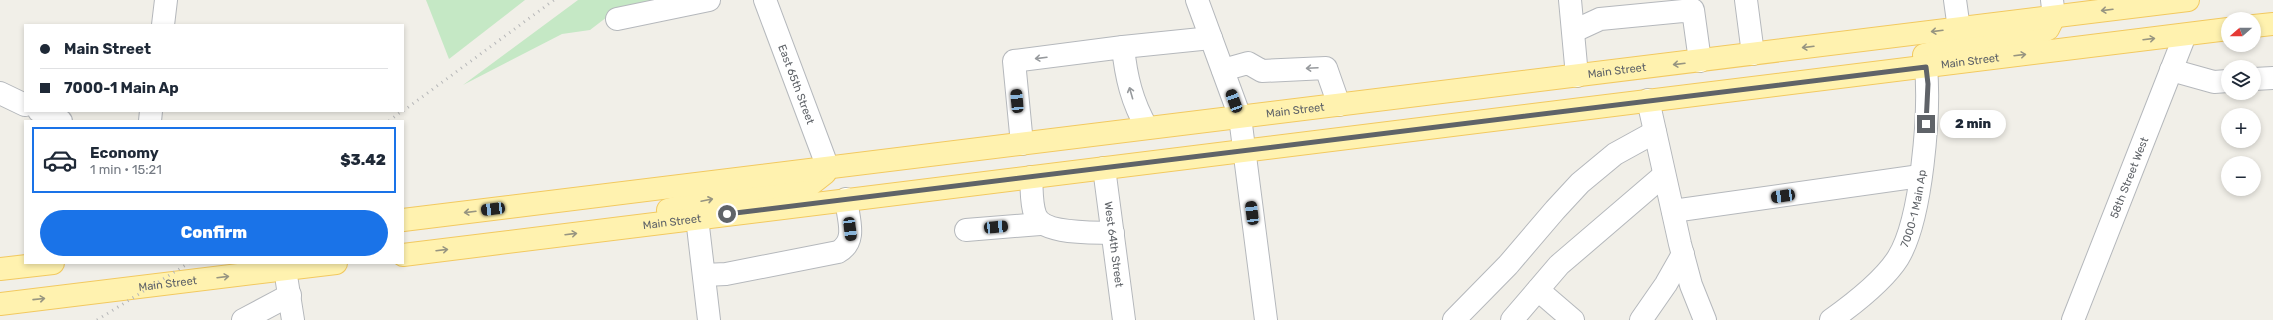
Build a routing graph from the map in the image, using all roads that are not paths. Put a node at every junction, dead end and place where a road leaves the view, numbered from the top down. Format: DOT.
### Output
graph roads {
  1 [pos="166,0"];
  2 [pos="709,0"];
  3 [pos="765,0"];
  4 [pos="1197,0"];
  5 [pos="1570,0"];
  6 [pos="1746,0"];
  7 [pos="1955,0"];
  8 [pos="2188,0"];
  9 [pos="2152,2"];
  10 [pos="2053,8"];
  11 [pos="617,19"];
  12 [pos="163,24"];
  13 [pos="2273,24"];
  14 [pos="2261,25"];
  15 [pos="1959,29"];
  16 [pos="2221,30"];
  17 [pos="1574,31"];
  18 [pos="2185,35"];
  19 [pos="1211,38"];
  20 [pos="1123,47"];
  21 [pos="1753,54"];
  22 [pos="1700,61"];
  23 [pos="1926,67"];
  24 [pos="1224,70"];
  25 [pos="2171,70"];
  26 [pos="1577,76"];
  27 [pos="1837,78"];
  28 [pos="2273,78"];
  29 [pos="2261,79"];
  30 [pos="2221,82"];
  31 [pos="0,93"];
  32 [pos="1648,100"];
  33 [pos="1339,104"];
  34 [pos="24,105"];
  35 [pos="41,112"];
  36 [pos="1240,117"];
  37 [pos="59,120"];
  38 [pos="1147,128"];
  39 [pos="1654,132"];
  40 [pos="1022,144"];
  41 [pos="1245,151"];
  42 [pos="828,168"];
  43 [pos="1104,168"];
  44 [pos="1664,175"];
  45 [pos="1920,176"];
  46 [pos="1031,177"];
  47 [pos="846,199"];
  48 [pos="1673,211"];
  49 [pos="698,218"];
  50 [pos="404,220"];
  51 [pos="1040,224"];
  52 [pos="602,230"];
  53 [pos="966,230"];
  54 [pos="1112,233"];
  55 [pos="1683,254"];
  56 [pos="404,255"];
  57 [pos="44,264"];
  58 [pos="328,264"];
  59 [pos="0,269"];
  60 [pos="285,269"];
  61 [pos="704,275"];
  62 [pos="1538,290"];
  63 [pos="290,295"];
  64 [pos="0,304"];
  65 [pos="243,320"];
  66 [pos="293,320"];
  67 [pos="709,320"];
  68 [pos="1124,320"];
  69 [pos="1266,320"];
  70 [pos="1454,320"];
  71 [pos="1512,320"];
  72 [pos="1573,320"];
  73 [pos="1641,320"];
  74 [pos="1705,320"];
  75 [pos="1831,320"];
  76 [pos="2073,320"];
  1 -- 12 [label="street"];
  2 -- 11 [label="street"];
  3 -- 42 [label="street, East 65th Street"];
  4 -- 19 [label="street"];
  5 -- 17 [label="street"];
  6 -- 21 [label="street"];
  7 -- 15 [label="street"];
  8 -- 9 [label="main road, Main Street"];
  9 -- 10 [label="main road, Main Street, one-way"];
  10 -- 15 [label="main road, Main Street"];
  10 -- 27 [label="main road"];
  13 -- 14 [label="main road"];
  15 -- 21 [label="main road, Main Street, one-way"];
  16 -- 18 [label="main road, Main Street"];
  17 -- 22 [label="street"];
  17 -- 26 [label="street"];
  23 -- 18 [label="main road, Main Street, one-way"];
  18 -- 25 [label="street, 58th Street West"];
  19 -- 20 [label="street"];
  19 -- 24 [label="street"];
  38 -- 20 [label="street, one-way"];
  20 -- 40 [label="street, one-way"];
  21 -- 22 [label="main road, Main Street"];
  22 -- 26 [label="main road, Main Street, one-way"];
  23 -- 27 [label="main road, Main Street"];
  23 -- 45 [label="street, 7000-1 Main Ap"];
  33 -- 24 [label="street, one-way"];
  24 -- 36 [label="street"];
  25 -- 30 [label="street"];
  25 -- 76 [label="street, 58th Street West"];
  26 -- 33 [label="main road, Main Street"];
  27 -- 32 [label="main road, Main Street"];
  28 -- 29 [label="street"];
  31 -- 34 [label="street"];
  32 -- 39 [label="street"];
  32 -- 41 [label="main road, Main Street"];
  33 -- 36 [label="main road, Main Street"];
  35 -- 37 [label="street"];
  36 -- 38 [label="main road, Main Street"];
  36 -- 41 [label="street"];
  38 -- 40 [label="main road, Main Street"];
  39 -- 44 [label="street"];
  39 -- 70 [label="street"];
  40 -- 42 [label="main road, Main Street"];
  41 -- 43 [label="main road, Main Street"];
  41 -- 69 [label="street"];
  42 -- 50 [label="main road, Main Street, one-way"];
  52 -- 42 [label="main road, one-way"];
  43 -- 46 [label="main road, Main Street"];
  43 -- 54 [label="street, West 64th Street"];
  44 -- 48 [label="street"];
  44 -- 62 [label="street"];
  45 -- 48 [label="street"];
  45 -- 75 [label="street, 7000-1 Main Ap"];
  46 -- 47 [label="main road, Main Street"];
  46 -- 51 [label="street"];
  47 -- 49 [label="main road, Main Street"];
  47 -- 61 [label="street"];
  48 -- 55 [label="street"];
  49 -- 52 [label="main road, Main Street"];
  49 -- 61 [label="street"];
  51 -- 53 [label="street"];
  51 -- 54 [label="street"];
  56 -- 52 [label="main road, Main Street, one-way"];
  54 -- 68 [label="street, West 64th Street"];
  55 -- 73 [label="street"];
  55 -- 74 [label="street"];
  57 -- 59 [label="main road"];
  58 -- 60 [label="main road, Main Street"];
  60 -- 63 [label="street"];
  64 -- 60 [label="main road, Main Street, one-way"];
  61 -- 67 [label="street"];
  62 -- 71 [label="street"];
  62 -- 72 [label="street"];
  63 -- 65 [label="street"];
  63 -- 66 [label="street"];
}
